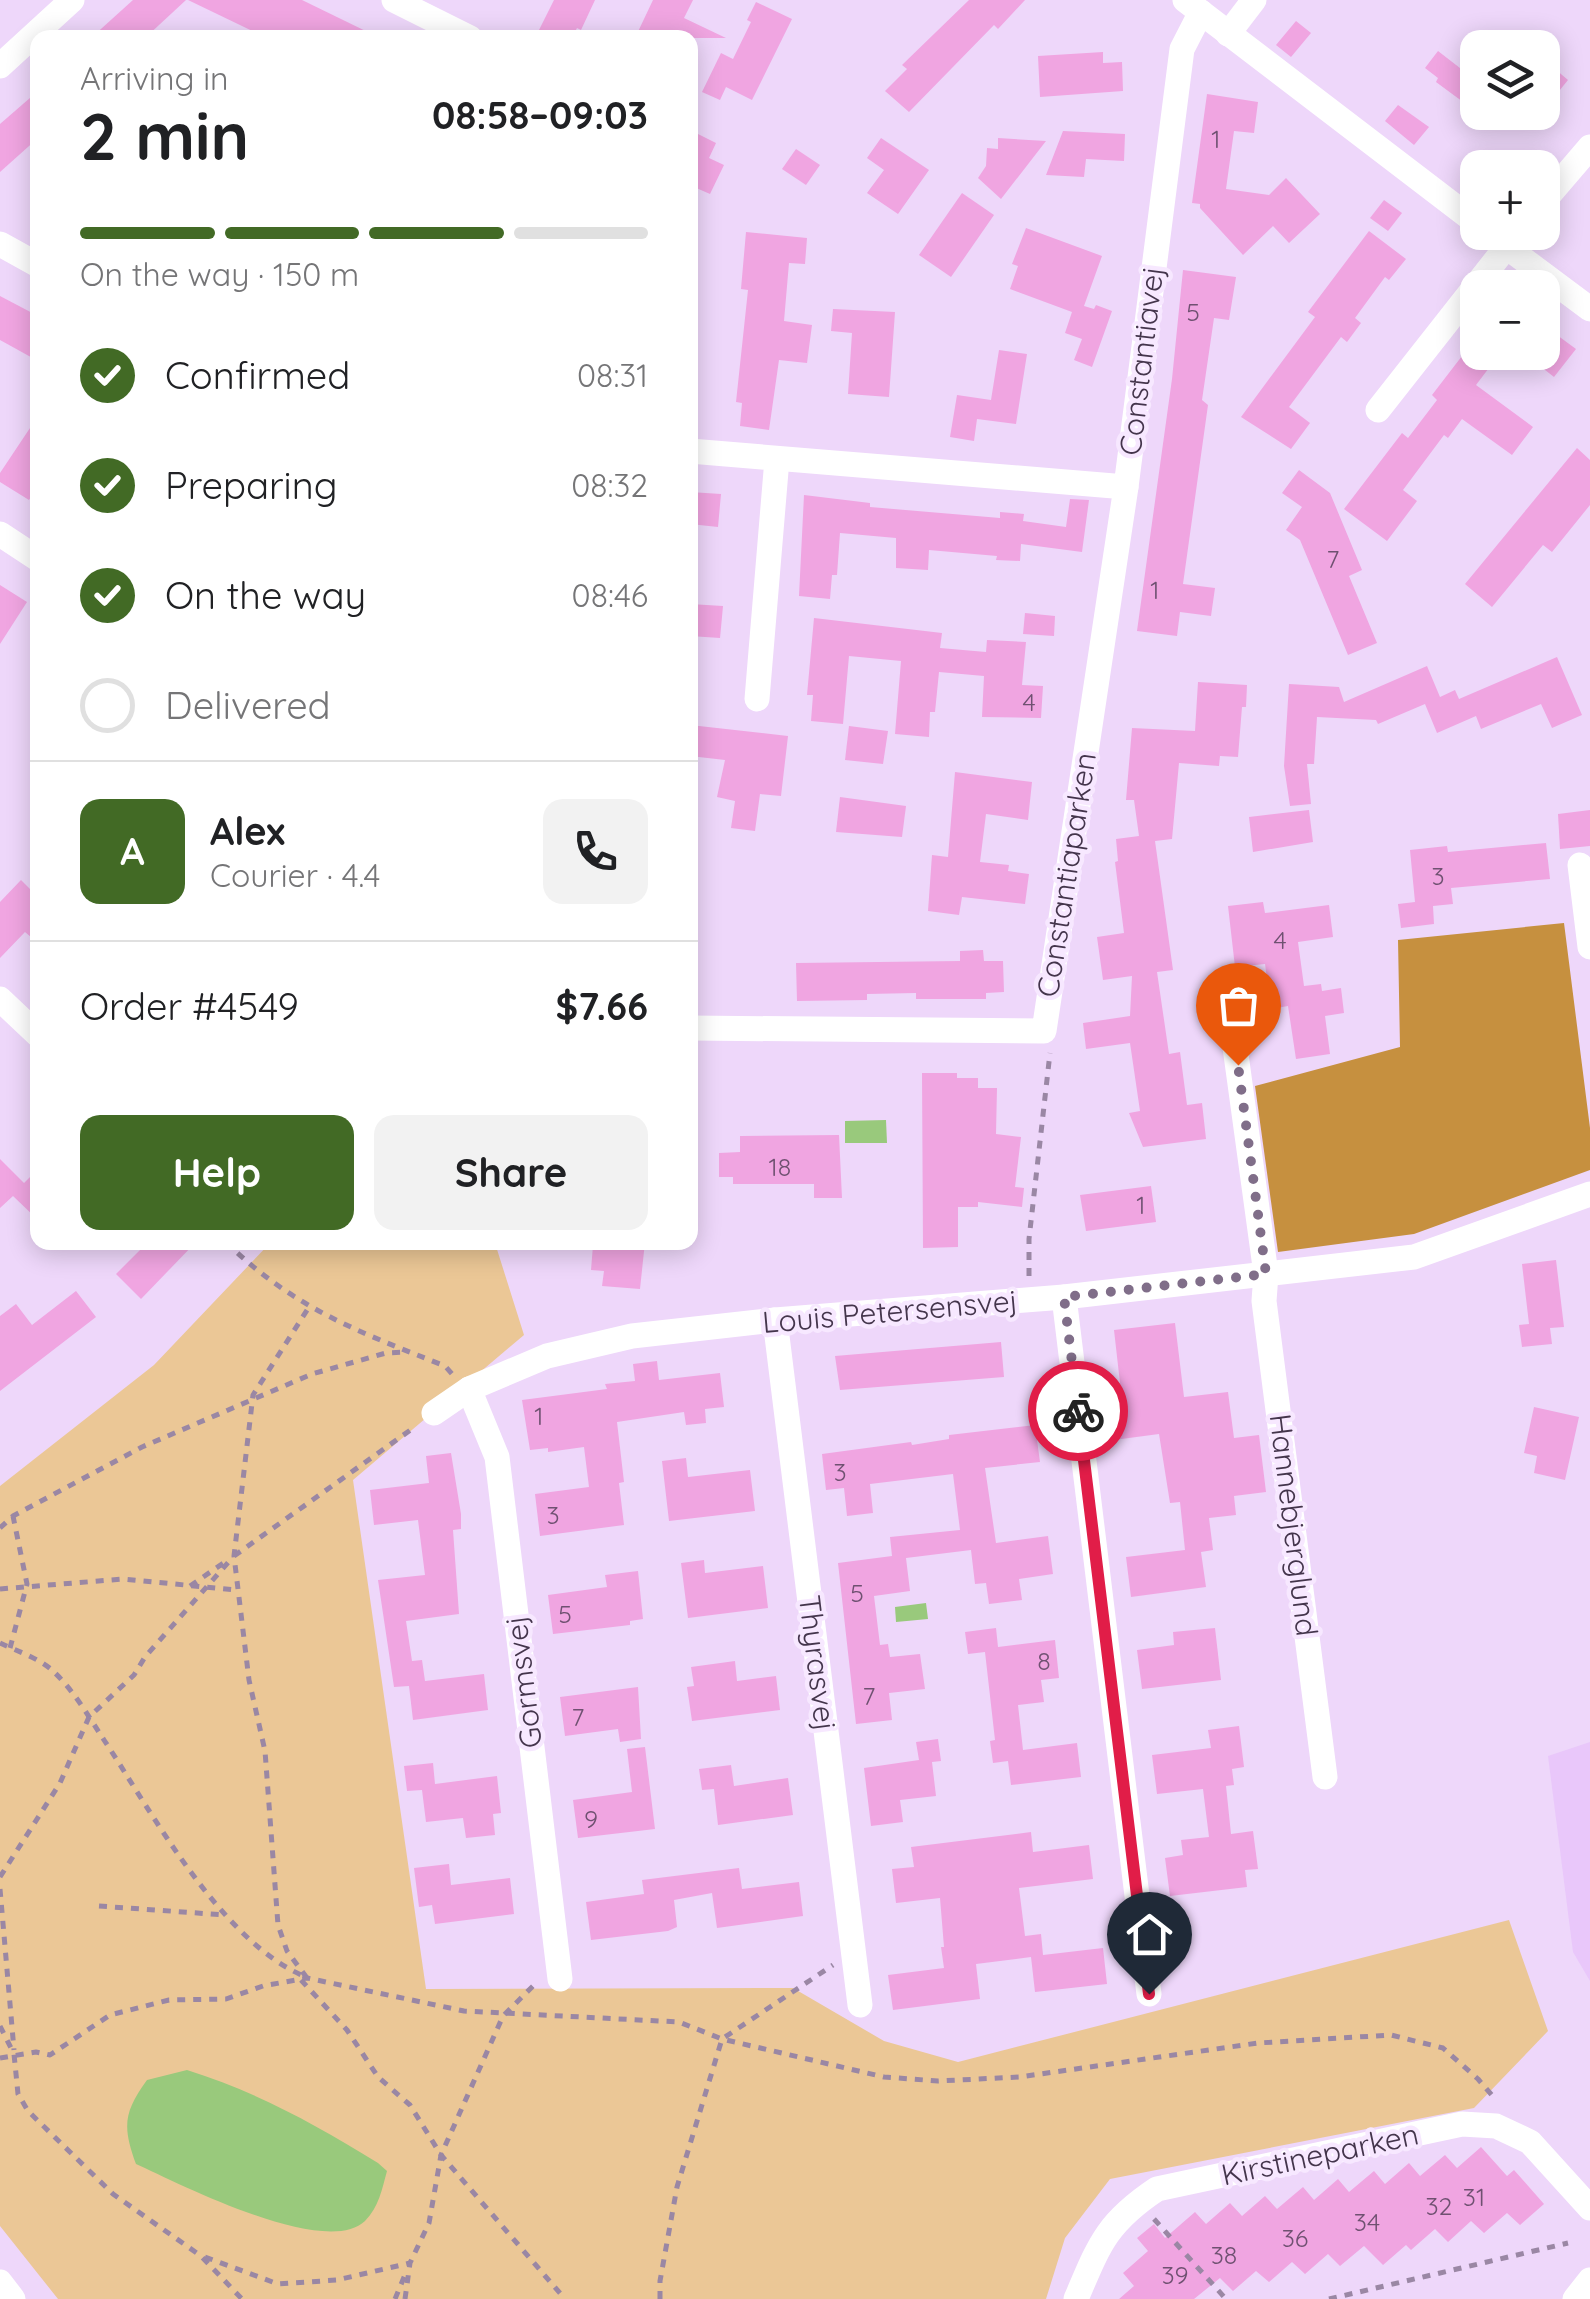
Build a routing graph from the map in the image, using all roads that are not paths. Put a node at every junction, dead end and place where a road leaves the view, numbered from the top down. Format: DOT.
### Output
graph roads {
  1 [pos="72,0"];
  2 [pos="394,0"];
  3 [pos="1254,0"];
  4 [pos="1193,6"];
  5 [pos="39,30"];
  6 [pos="454,30"];
  7 [pos="1228,34"];
  8 [pos="30,38"];
  9 [pos="0,66"];
  10 [pos="1590,147"];
  11 [pos="1560,182"];
  12 [pos="1460,210"];
  13 [pos="0,244"];
  14 [pos="1495,250"];
  15 [pos="1520,250"];
  16 [pos="30,261"];
  17 [pos="1590,309"];
  18 [pos="1378,410"];
  19 [pos="698,452"];
  20 [pos="778,459"];
  21 [pos="1126,487"];
  22 [pos="0,534"];
  23 [pos="30,553"];
  24 [pos="757,699"];
  25 [pos="1580,865"];
  26 [pos="1590,947"];
  27 [pos="1228,996"];
  28 [pos="0,998"];
  29 [pos="30,1028"];
  30 [pos="698,1028"];
  31 [pos="1590,1194"];
  32 [pos="1266,1274"];
  33 [pos="1064,1297"];
  34 [pos="775,1320"];
  35 [pos="469,1389"];
  36 [pos="434,1413"];
  37 [pos="1325,1777"];
  38 [pos="559,1970"];
  39 [pos="1149,1994"];
  40 [pos="860,2005"];
  41 [pos="1590,2208"];
  42 [pos="1590,2280"];
  43 [pos="0,2282"];
  44 [pos="13,2299"];
  45 [pos="1076,2299"];
  46 [pos="1575,2299"];
  1 -- 5 [label="street"];
  2 -- 6 [label="street"];
  3 -- 7 [label="street"];
  4 -- 7 [label="street"];
  4 -- 21 [label="street, Constantiavej"];
  7 -- 12 [label="street"];
  8 -- 9 [label="street"];
  10 -- 11 [label="street"];
  13 -- 16 [label="street"];
  14 -- 18 [label="street"];
  15 -- 17 [label="street"];
  19 -- 20 [label="street, Constantiavej"];
  20 -- 21 [label="street, Constantiavej"];
  20 -- 24 [label="street"];
  21 -- 30 [label="street, Constantiaparken"];
  22 -- 23 [label="street"];
  25 -- 26 [label="street"];
  27 -- 32 [label="street, Hannebjerglund"];
  28 -- 29 [label="street"];
  31 -- 32 [label="street, Louis Petersensvej"];
  32 -- 33 [label="street, Louis Petersensvej"];
  32 -- 37 [label="street, Hannebjerglund"];
  33 -- 34 [label="street, Louis Petersensvej"];
  33 -- 39 [label="street"];
  34 -- 35 [label="street, Louis Petersensvej"];
  34 -- 40 [label="street, Thyrasvej"];
  35 -- 36 [label="street, Louis Petersensvej"];
  35 -- 38 [label="street, Gormsvej"];
  41 -- 45 [label="street, Kirstineparken"];
  42 -- 46 [label="street"];
  43 -- 44 [label="street"];
}
